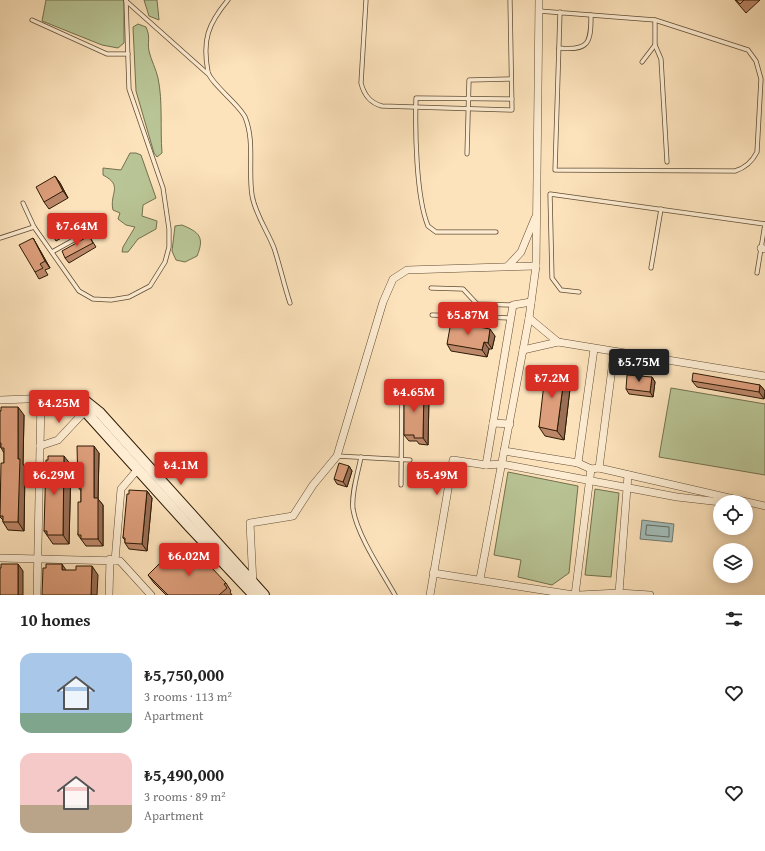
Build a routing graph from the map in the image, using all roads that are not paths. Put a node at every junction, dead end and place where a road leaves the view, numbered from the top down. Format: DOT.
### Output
graph roads {
  1 [pos="228,0"];
  2 [pos="366,0"];
  3 [pos="510,0"];
  4 [pos="539,0"];
  5 [pos="126,1"];
  6 [pos="539,11"];
  7 [pos="560,12"];
  8 [pos="591,15"];
  9 [pos="32,20"];
  10 [pos="655,20"];
  11 [pos="655,46"];
  12 [pos="558,48"];
  13 [pos="128,54"];
  14 [pos="642,62"];
  15 [pos="208,74"];
  16 [pos="511,79"];
  17 [pos="468,99"];
  18 [pos="512,99"];
  19 [pos="416,107"];
  20 [pos="468,109"];
  21 [pos="467,154"];
  22 [pos="667,162"];
  23 [pos="23,203"];
  24 [pos="661,209"];
  25 [pos="537,212"];
  26 [pos="765,224"];
  27 [pos="34,227"];
  28 [pos="496,232"];
  29 [pos="86,233"];
  30 [pos="0,238"];
  31 [pos="763,249"];
  32 [pos="52,252"];
  33 [pos="508,266"];
  34 [pos="536,266"];
  35 [pos="652,268"];
  36 [pos="757,273"];
  37 [pos="431,288"];
  38 [pos="579,292"];
  39 [pos="531,302"];
  40 [pos="290,303"];
  41 [pos="512,305"];
  42 [pos="432,314"];
  43 [pos="510,318"];
  44 [pos="529,318"];
  45 [pos="558,342"];
  46 [pos="594,349"];
  47 [pos="523,350"];
  48 [pos="614,353"];
  49 [pos="765,376"];
  50 [pos="402,384"];
  51 [pos="80,397"];
  52 [pos="41,399"];
  53 [pos="0,400"];
  54 [pos="85,410"];
  55 [pos="493,423"];
  56 [pos="510,424"];
  57 [pos="40,446"];
  58 [pos="504,451"];
  59 [pos="337,456"];
  60 [pos="361,457"];
  61 [pos="401,460"];
  62 [pos="410,460"];
  63 [pos="502,464"];
  64 [pos="578,464"];
  65 [pos="486,465"];
  66 [pos="138,468"];
  67 [pos="599,468"];
  68 [pos="591,469"];
  69 [pos="628,475"];
  70 [pos="590,482"];
  71 [pos="401,485"];
  72 [pos="627,487"];
  73 [pos="713,501"];
  74 [pos="753,505"];
  75 [pos="765,506"];
  76 [pos="0,558"];
  77 [pos="38,558"];
  78 [pos="112,560"];
  79 [pos="433,573"];
  80 [pos="480,579"];
  81 [pos="251,591"];
  82 [pos="619,593"];
  83 [pos="38,595"];
  84 [pos="109,595"];
  85 [pos="151,595"];
  86 [pos="264,595"];
  87 [pos="395,595"];
  88 [pos="430,595"];
  89 [pos="575,595"];
  90 [pos="579,595"];
  91 [pos="650,595"];
  1 -- 15 [label="lane"];
  2 -- 19 [label="lane"];
  3 -- 16 [label="lane"];
  4 -- 6 [label="street"];
  5 -- 13 [label="lane"];
  5 -- 15 [label="lane"];
  6 -- 7 [label="lane"];
  6 -- 25 [label="street"];
  7 -- 8 [label="lane"];
  7 -- 12 [label="lane"];
  8 -- 10 [label="lane"];
  8 -- 12 [label="lane"];
  9 -- 13 [label="lane"];
  10 -- 11 [label="lane"];
  10 -- 12 [label="lane"];
  11 -- 14 [label="lane"];
  11 -- 22 [label="lane"];
  13 -- 32 [label="lane"];
  15 -- 40 [label="lane"];
  16 -- 17 [label="lane"];
  16 -- 18 [label="lane"];
  17 -- 18 [label="lane"];
  17 -- 19 [label="lane"];
  17 -- 20 [label="lane"];
  18 -- 20 [label="lane"];
  19 -- 20 [label="lane"];
  19 -- 28 [label="lane"];
  20 -- 21 [label="lane"];
  23 -- 27 [label="lane"];
  24 -- 26 [label="lane"];
  24 -- 35 [label="lane"];
  24 -- 38 [label="lane"];
  25 -- 33 [label="street"];
  25 -- 34 [label="street"];
  26 -- 31 [label="lane"];
  27 -- 30 [label="lane"];
  27 -- 32 [label="lane"];
  29 -- 32 [label="lane"];
  31 -- 36 [label="lane"];
  33 -- 34 [label="street"];
  33 -- 59 [label="street"];
  34 -- 39 [label="street"];
  37 -- 41 [label="lane"];
  39 -- 41 [label="street"];
  39 -- 44 [label="street"];
  41 -- 43 [label="street"];
  42 -- 43 [label="lane"];
  43 -- 55 [label="street"];
  44 -- 45 [label="street"];
  44 -- 47 [label="street"];
  45 -- 46 [label="street"];
  45 -- 47 [label="street"];
  46 -- 48 [label="street"];
  46 -- 64 [label="street"];
  47 -- 56 [label="street"];
  48 -- 49 [label="street"];
  48 -- 67 [label="street"];
  50 -- 61 [label="lane"];
  51 -- 52 [label="street"];
  51 -- 54 [label="street"];
  51 -- 81 [label="street"];
  52 -- 53 [label="street"];
  52 -- 57 [label="street"];
  54 -- 57 [label="street"];
  54 -- 66 [label="street"];
  55 -- 56 [label="street"];
  55 -- 65 [label="street"];
  56 -- 58 [label="street"];
  57 -- 77 [label="street"];
  58 -- 63 [label="street"];
  58 -- 64 [label="street"];
  59 -- 60 [label="lane"];
  59 -- 81 [label="street"];
  60 -- 61 [label="lane"];
  60 -- 87 [label="lane"];
  61 -- 62 [label="lane"];
  61 -- 71 [label="lane"];
  63 -- 65 [label="street"];
  63 -- 70 [label="street"];
  63 -- 80 [label="street"];
  64 -- 68 [label="street"];
  65 -- 79 [label="street"];
  66 -- 78 [label="street"];
  66 -- 81 [label="street"];
  67 -- 68 [label="street"];
  67 -- 69 [label="street"];
  68 -- 70 [label="street"];
  69 -- 72 [label="street"];
  69 -- 75 [label="street"];
  70 -- 72 [label="street"];
  70 -- 89 [label="street"];
  72 -- 73 [label="street"];
  72 -- 82 [label="street"];
  74 -- 75 [label="street"];
  76 -- 77 [label="street"];
  77 -- 78 [label="street"];
  77 -- 83 [label="street"];
  78 -- 84 [label="street"];
  78 -- 85 [label="street"];
  79 -- 80 [label="street"];
  79 -- 88 [label="street"];
  80 -- 89 [label="street"];
  81 -- 86 [label="street"];
  82 -- 90 [label="street"];
  82 -- 91 [label="street"];
}
